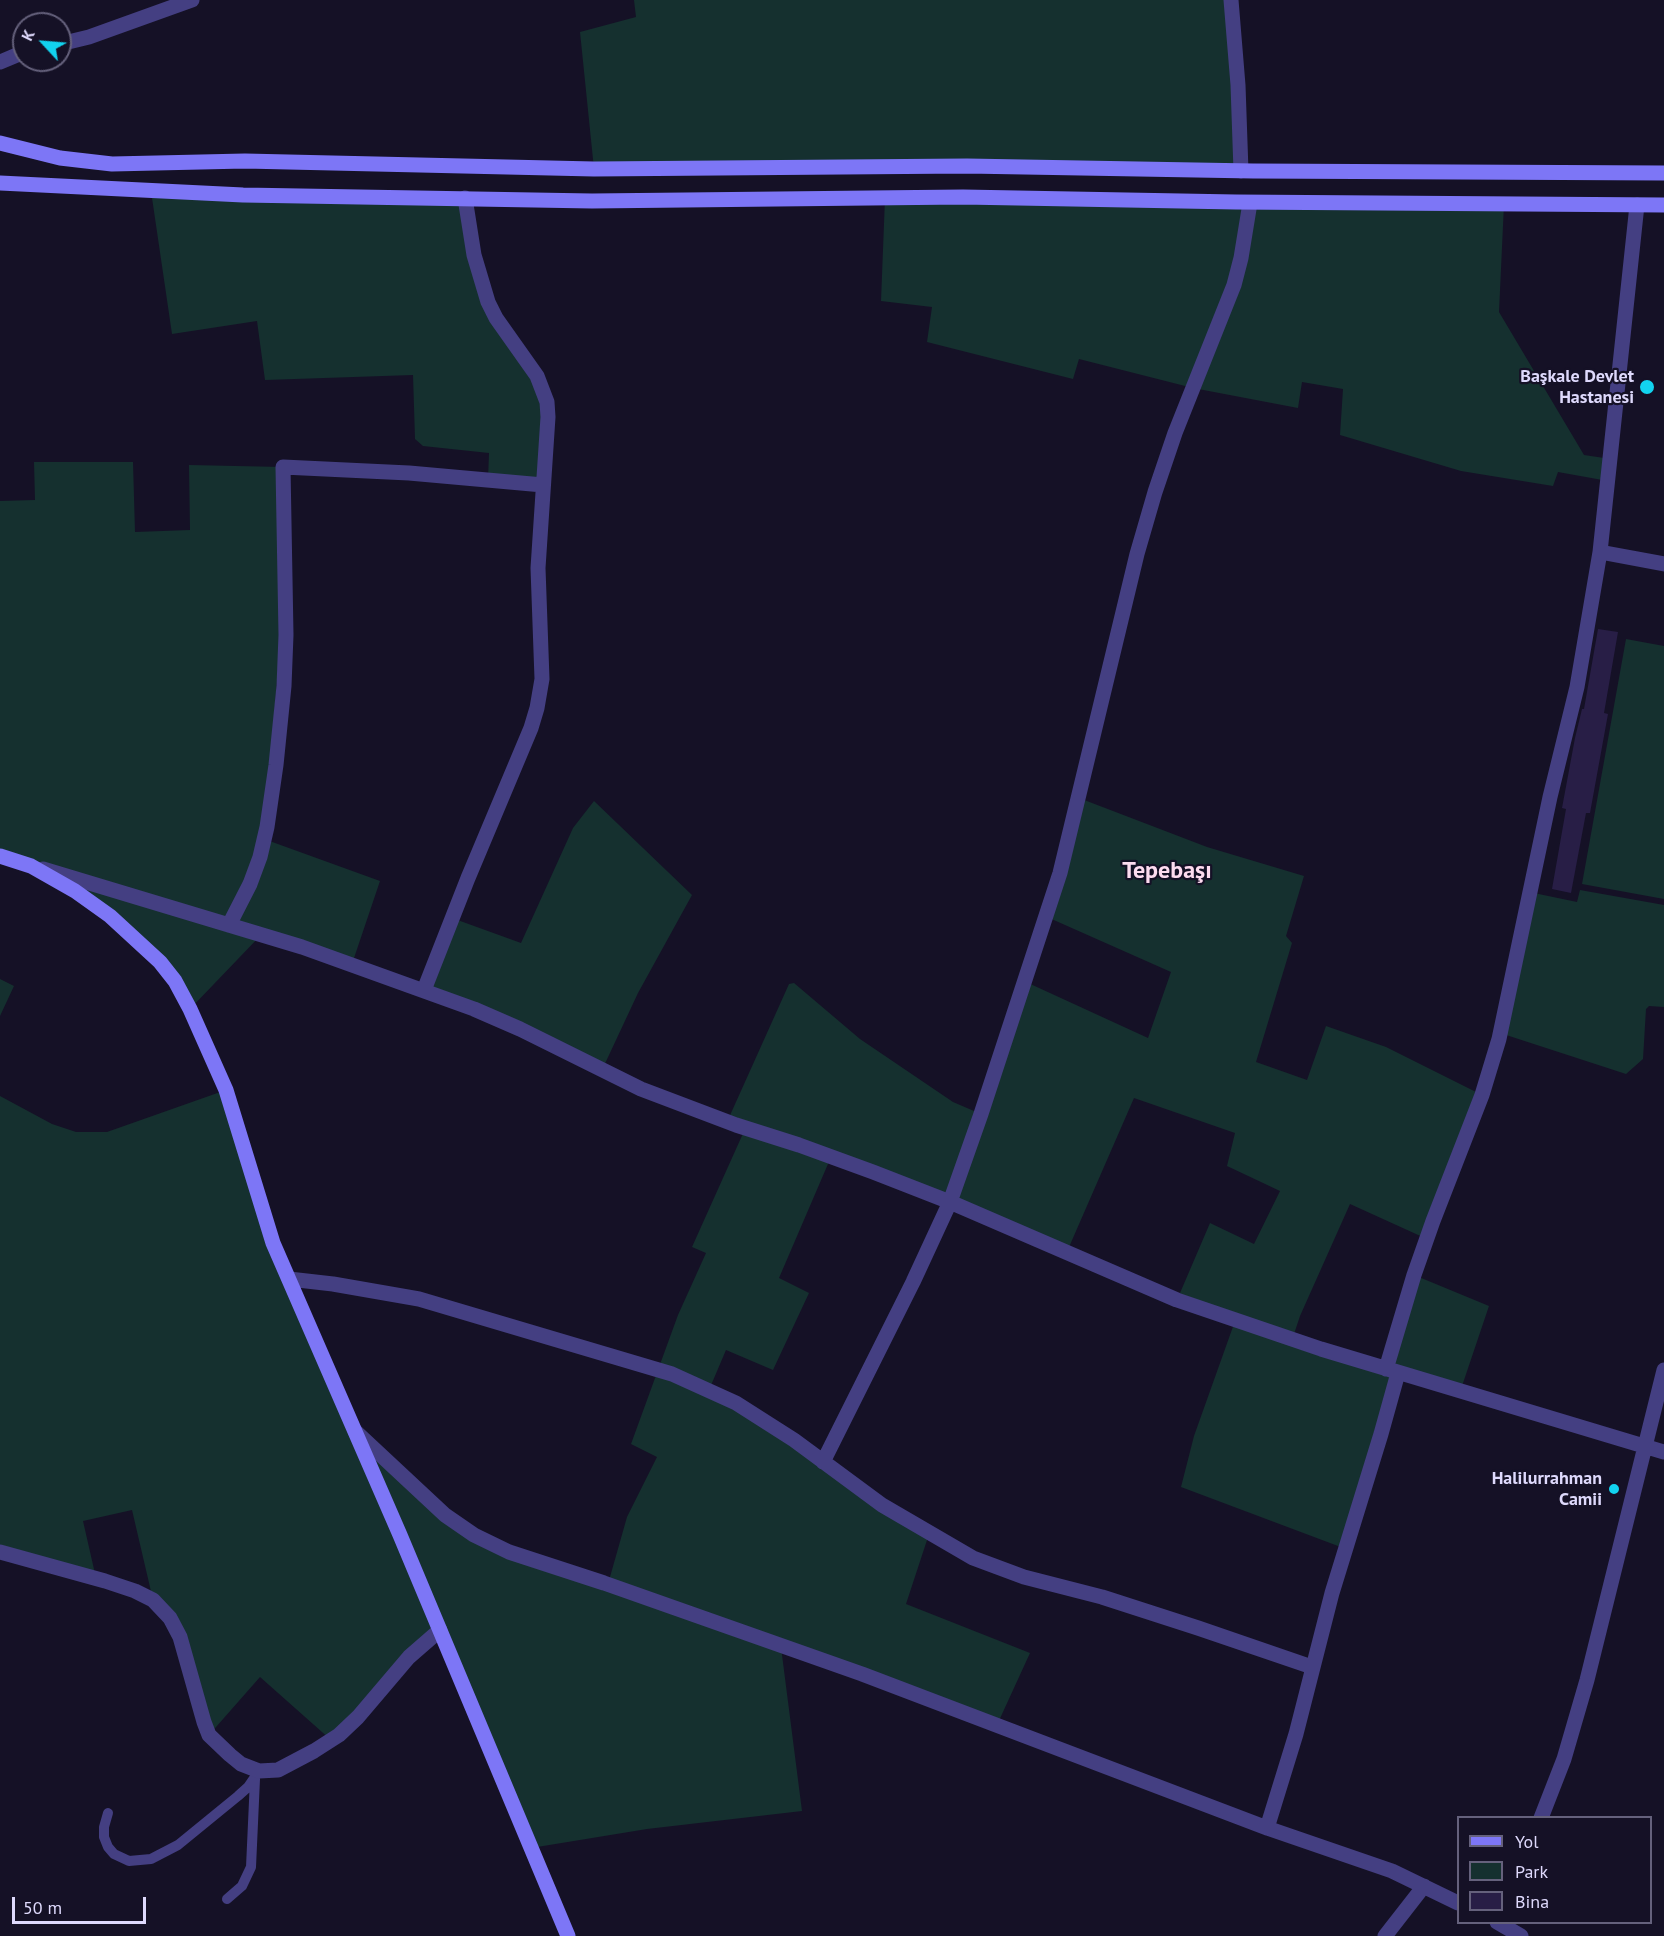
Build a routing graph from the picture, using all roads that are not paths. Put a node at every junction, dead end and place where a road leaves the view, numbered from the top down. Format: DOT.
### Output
graph roads {
  1 [pos="192,0"];
  2 [pos="1231,0"];
  3 [pos="72,42"];
  4 [pos="0,143"];
  5 [pos="1240,171"];
  6 [pos="1664,173"];
  7 [pos="0,183"];
  8 [pos="465,198"];
  9 [pos="1250,202"];
  10 [pos="1637,205"];
  11 [pos="1664,205"];
  12 [pos="543,485"];
  13 [pos="1600,552"];
  14 [pos="1664,564"];
  15 [pos="0,856"];
  16 [pos="31,866"];
  17 [pos="229,925"];
  18 [pos="424,990"];
  19 [pos="950,1202"];
  20 [pos="289,1279"];
  21 [pos="1664,1370"];
  22 [pos="1392,1371"];
  23 [pos="355,1431"];
  24 [pos="1645,1448"];
  25 [pos="1664,1452"];
  26 [pos="823,1462"];
  27 [pos="0,1552"];
  28 [pos="440,1630"];
  29 [pos="1312,1667"];
  30 [pos="257,1773"];
  31 [pos="108,1813"];
  32 [pos="1541,1816"];
  33 [pos="1267,1828"];
  34 [pos="1424,1886"];
  35 [pos="227,1899"];
  36 [pos="1457,1902"];
  37 [pos="1499,1924"];
  38 [pos="568,1936"];
  39 [pos="1385,1936"];
  40 [pos="1521,1936"];
  1 -- 3 [label="street"];
  2 -- 5 [label="street"];
  4 -- 5 [label="main road"];
  5 -- 6 [label="main road"];
  7 -- 8 [label="main road"];
  8 -- 9 [label="main road"];
  8 -- 12 [label="street"];
  9 -- 10 [label="main road"];
  9 -- 19 [label="street"];
  10 -- 11 [label="main road"];
  10 -- 13 [label="street"];
  12 -- 17 [label="street"];
  12 -- 18 [label="street"];
  13 -- 14 [label="street"];
  13 -- 22 [label="street"];
  15 -- 16 [label="main road"];
  16 -- 17 [label="street"];
  16 -- 20 [label="main road"];
  17 -- 18 [label="street"];
  18 -- 19 [label="street"];
  19 -- 22 [label="street"];
  19 -- 26 [label="street"];
  20 -- 23 [label="main road"];
  20 -- 26 [label="street"];
  21 -- 24 [label="street"];
  22 -- 24 [label="street"];
  22 -- 29 [label="street"];
  23 -- 28 [label="main road"];
  23 -- 33 [label="street"];
  24 -- 25 [label="street"];
  24 -- 32 [label="street"];
  26 -- 29 [label="street"];
  27 -- 30 [label="street"];
  28 -- 30 [label="street"];
  28 -- 38 [label="main road"];
  29 -- 33 [label="street"];
  30 -- 31 [label="lane"];
  30 -- 35 [label="lane"];
  33 -- 34 [label="street"];
  34 -- 36 [label="street"];
  34 -- 39 [label="street"];
  37 -- 40 [label="street"];
}
